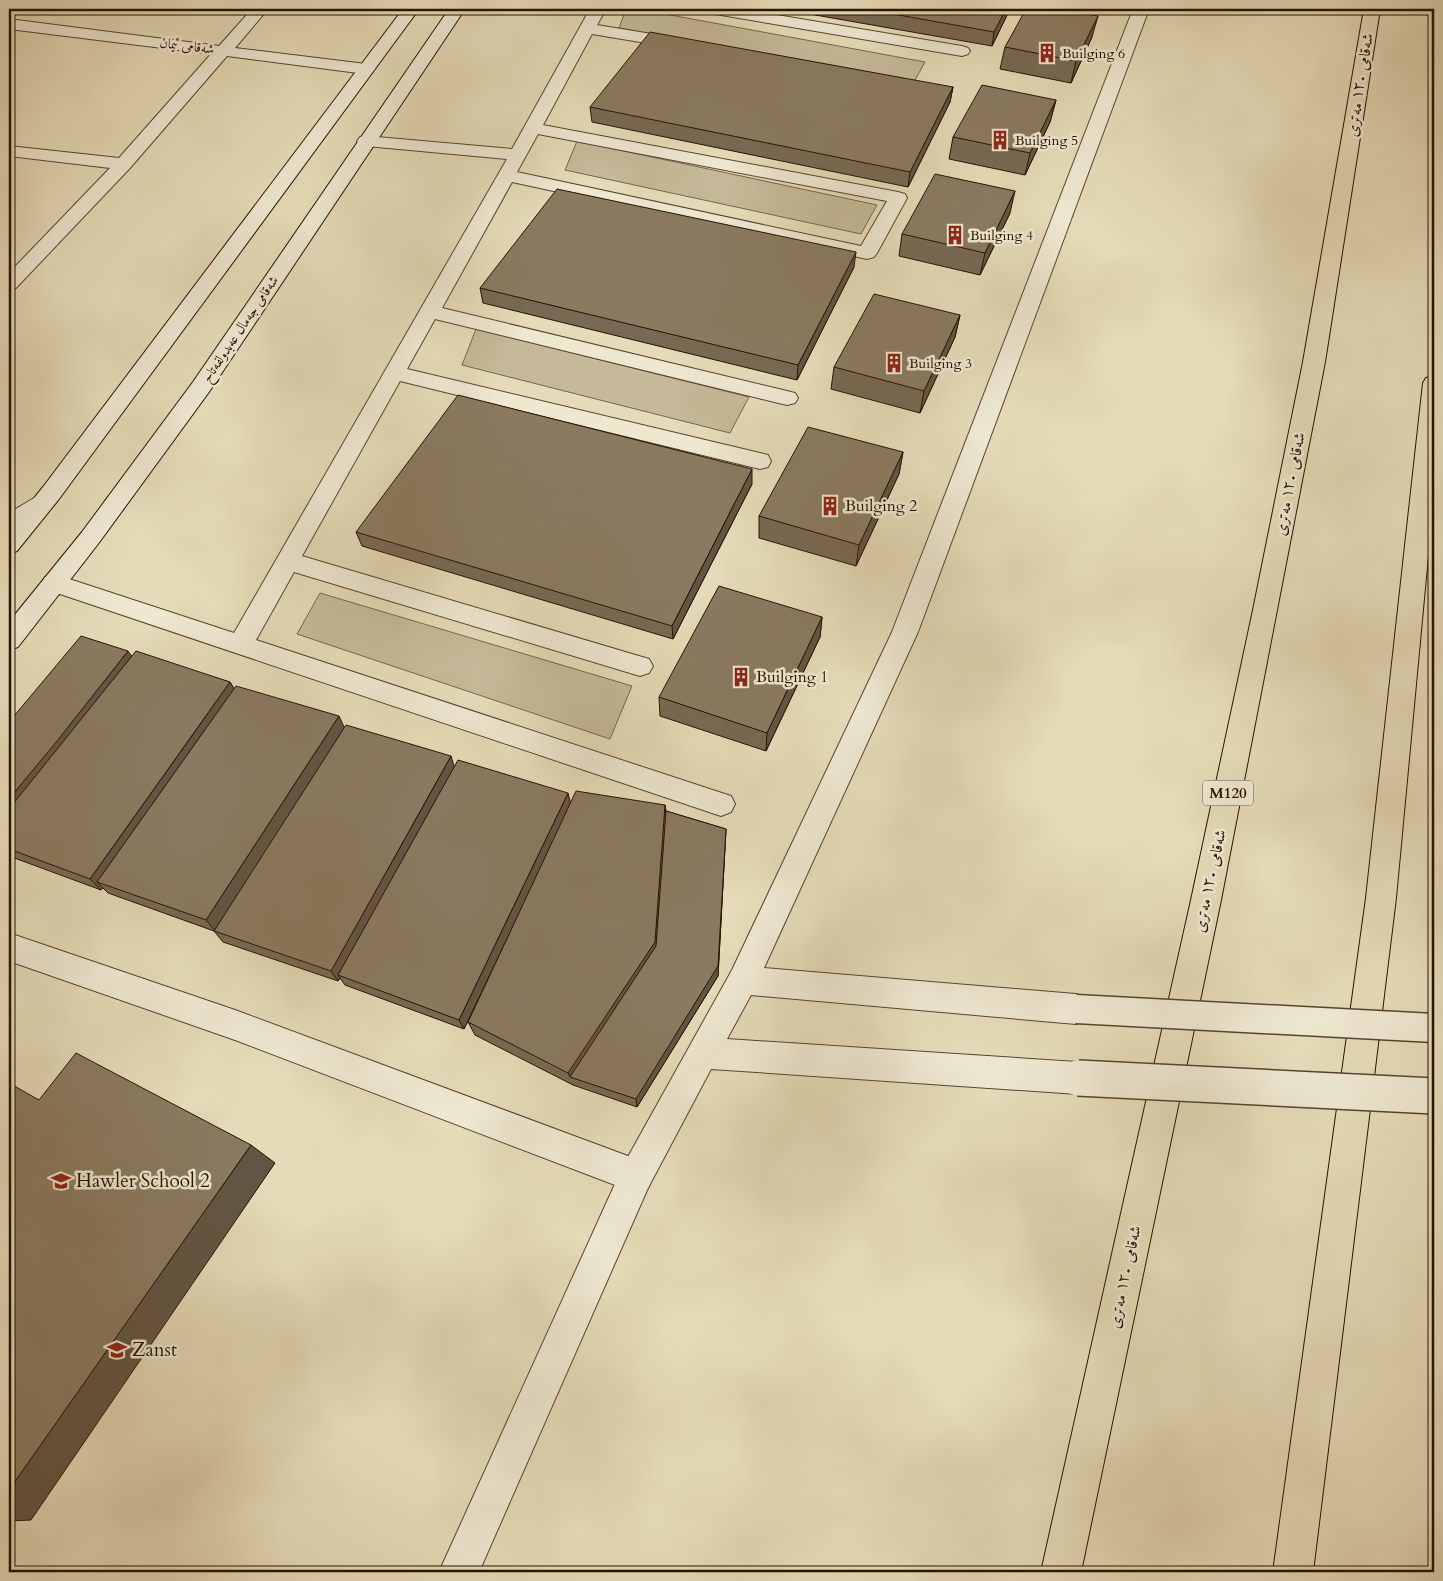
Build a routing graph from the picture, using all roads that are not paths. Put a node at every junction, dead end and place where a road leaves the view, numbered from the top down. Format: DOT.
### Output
graph roads {
  1 [pos="260,9"];
  2 [pos="411,9"];
  3 [pos="457,9"];
  4 [pos="598,9"];
  5 [pos="715,9"];
  6 [pos="1141,9"];
  7 [pos="1372,9"];
  8 [pos="9,24"];
  9 [pos="587,28"];
  10 [pos="693,46"];
  11 [pos="222,50"];
  12 [pos="962,52"];
  13 [pos="366,69"];
  14 [pos="532,128"];
  15 [pos="366,141"];
  16 [pos="9,151"];
  17 [pos="518,155"];
  18 [pos="124,164"];
  19 [pos="506,175"];
  20 [pos="9,284"];
  21 [pos="429,311"];
  22 [pos="394,372"];
  23 [pos="1434,383"];
  24 [pos="787,398"];
  25 [pos="760,461"];
  26 [pos="51,493"];
  27 [pos="9,521"];
  28 [pos="9,545"];
  29 [pos="288,561"];
  30 [pos="54,584"];
  31 [pos="9,640"];
  32 [pos="240,645"];
  33 [pos="640,666"];
  34 [pos="721,804"];
  35 [pos="9,947"];
  36 [pos="743,980"];
  37 [pos="1434,1028"];
  38 [pos="702,1053"];
  39 [pos="1434,1096"];
  40 [pos="636,1176"];
  41 [pos="459,1572"];
  42 [pos="1061,1572"];
  43 [pos="1293,1572"];
  1 -- 11 [label="street"];
  2 -- 13 [label="street"];
  3 -- 15 [label="street, شەقامی جەمال عەبدولفەتاح"];
  4 -- 9 [label="street"];
  5 -- 12 [label="street"];
  6 -- 36 [label="street"];
  7 -- 42 [label="highway, شەقامی ١٢٠ مەتری / M120"];
  8 -- 11 [label="street, شەقامی ئیمان"];
  9 -- 10 [label="street"];
  9 -- 14 [label="street"];
  11 -- 13 [label="street, شەقامی ئیمان"];
  11 -- 18 [label="street"];
  13 -- 26 [label="street"];
  14 -- 17 [label="street"];
  14 -- 19 [label="street"];
  15 -- 17 [label="street"];
  15 -- 30 [label="street, شەقامی جەمال عەبدولفەتاح"];
  16 -- 18 [label="street"];
  17 -- 19 [label="street"];
  18 -- 20 [label="street"];
  19 -- 21 [label="street"];
  21 -- 22 [label="street"];
  21 -- 24 [label="street"];
  22 -- 25 [label="street"];
  22 -- 29 [label="street"];
  23 -- 43 [label="highway"];
  26 -- 27 [label="lane"];
  26 -- 28 [label="street"];
  29 -- 32 [label="street"];
  29 -- 33 [label="street"];
  30 -- 31 [label="street, شەقامی جەمال عەبدولفەتاح"];
  30 -- 32 [label="street"];
  32 -- 34 [label="street"];
  35 -- 40 [label="street"];
  36 -- 37 [label="street, bridge"];
  36 -- 38 [label="street"];
  38 -- 39 [label="street, bridge"];
  38 -- 40 [label="street"];
  40 -- 41 [label="street"];
}
